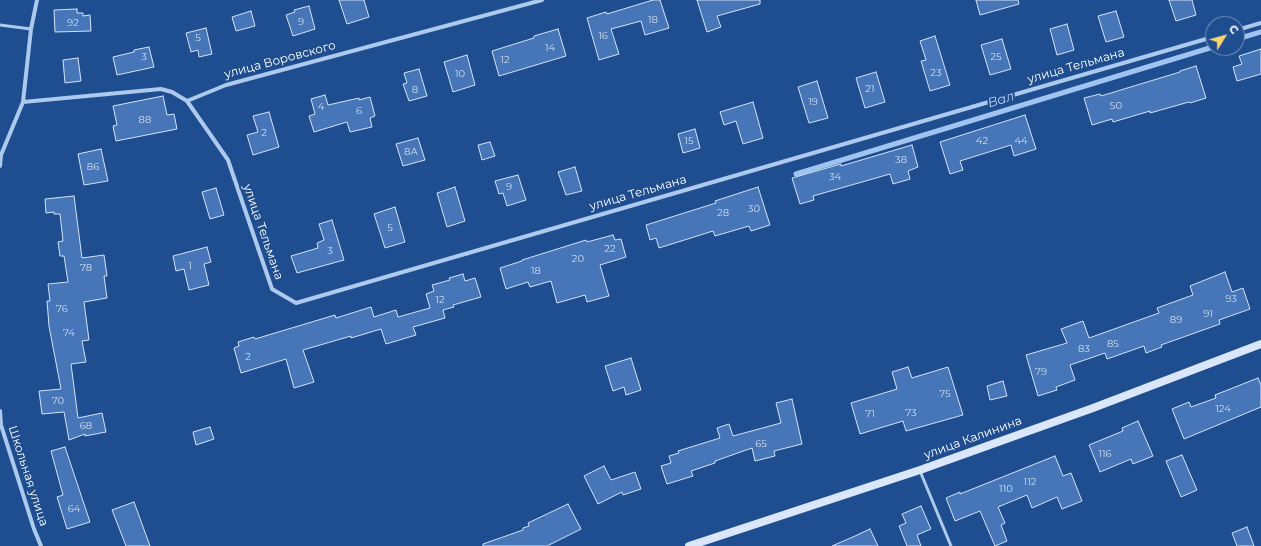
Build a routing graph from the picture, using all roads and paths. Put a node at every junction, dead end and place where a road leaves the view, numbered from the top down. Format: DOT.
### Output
graph roads {
  1 [pos="37,0"];
  2 [pos="542,0"];
  3 [pos="1261,23"];
  4 [pos="0,25"];
  5 [pos="1245,28"];
  6 [pos="31,29"];
  7 [pos="1205,39"];
  8 [pos="187,101"];
  9 [pos="23,102"];
  10 [pos="0,166"];
  11 [pos="1261,344"];
  12 [pos="0,411"];
  13 [pos="920,470"];
  14 [pos="41,546"];
  15 [pos="689,546"];
  16 [pos="951,546"];
  1 -- 6 [label="street"];
  2 -- 8 [label="street, улица Воровского"];
  3 -- 5 [label="street"];
  4 -- 6 [label="lane"];
  6 -- 9 [label="street"];
  7 -- 8 [label="street, улица Тельмана"];
  8 -- 9 [label="street"];
  9 -- 10 [label="street"];
  11 -- 13 [label="street, улица Калинина"];
  12 -- 14 [label="street, Школьная улица"];
  13 -- 15 [label="street, улица Калинина"];
  13 -- 16 [label="lane"];
}
